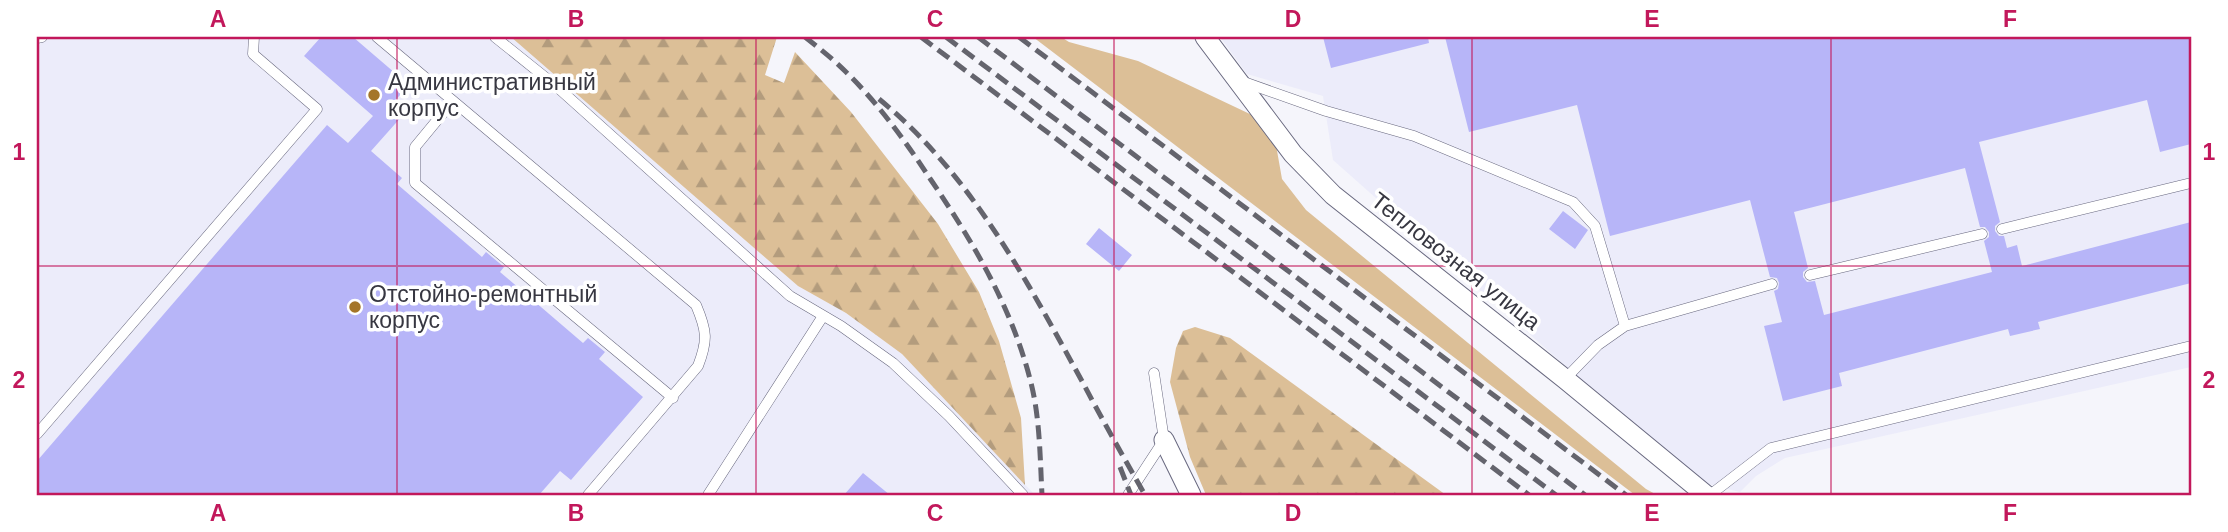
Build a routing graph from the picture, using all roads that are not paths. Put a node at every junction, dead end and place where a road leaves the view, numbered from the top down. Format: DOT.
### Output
graph roads {
  1 [pos="42,37"];
  2 [pos="254,37"];
  3 [pos="377,37"];
  4 [pos="495,37"];
  5 [pos="1205,37"];
  6 [pos="37,38"];
  7 [pos="1237,80"];
  8 [pos="453,102"];
  9 [pos="2191,183"];
  10 [pos="2002,229"];
  11 [pos="1982,234"];
  12 [pos="1810,275"];
  13 [pos="1772,284"];
  14 [pos="823,316"];
  15 [pos="1625,326"];
  16 [pos="2191,346"];
  17 [pos="1154,373"];
  18 [pos="1565,379"];
  19 [pos="673,398"];
  20 [pos="37,434"];
  21 [pos="1164,440"];
  22 [pos="588,495"];
  23 [pos="708,495"];
  24 [pos="1023,495"];
  25 [pos="1128,495"];
  26 [pos="1191,495"];
  27 [pos="1708,495"];
  1 -- 6 [label="lane"];
  2 -- 20 [label="lane"];
  3 -- 8 [label="lane"];
  4 -- 14 [label="lane"];
  5 -- 7 [label="street, Тепловозная улица"];
  7 -- 15 [label="lane"];
  7 -- 18 [label="street, Тепловозная улица"];
  8 -- 19 [label="lane"];
  8 -- 19 [label="lane"];
  9 -- 10 [label="lane"];
  11 -- 12 [label="lane"];
  13 -- 15 [label="lane"];
  14 -- 23 [label="lane"];
  14 -- 24 [label="lane"];
  15 -- 18 [label="lane"];
  16 -- 27 [label="lane"];
  17 -- 21 [label="lane"];
  18 -- 27 [label="street, Тепловозная улица"];
  19 -- 22 [label="lane"];
  21 -- 25 [label="lane"];
  21 -- 26 [label="street"];
}
